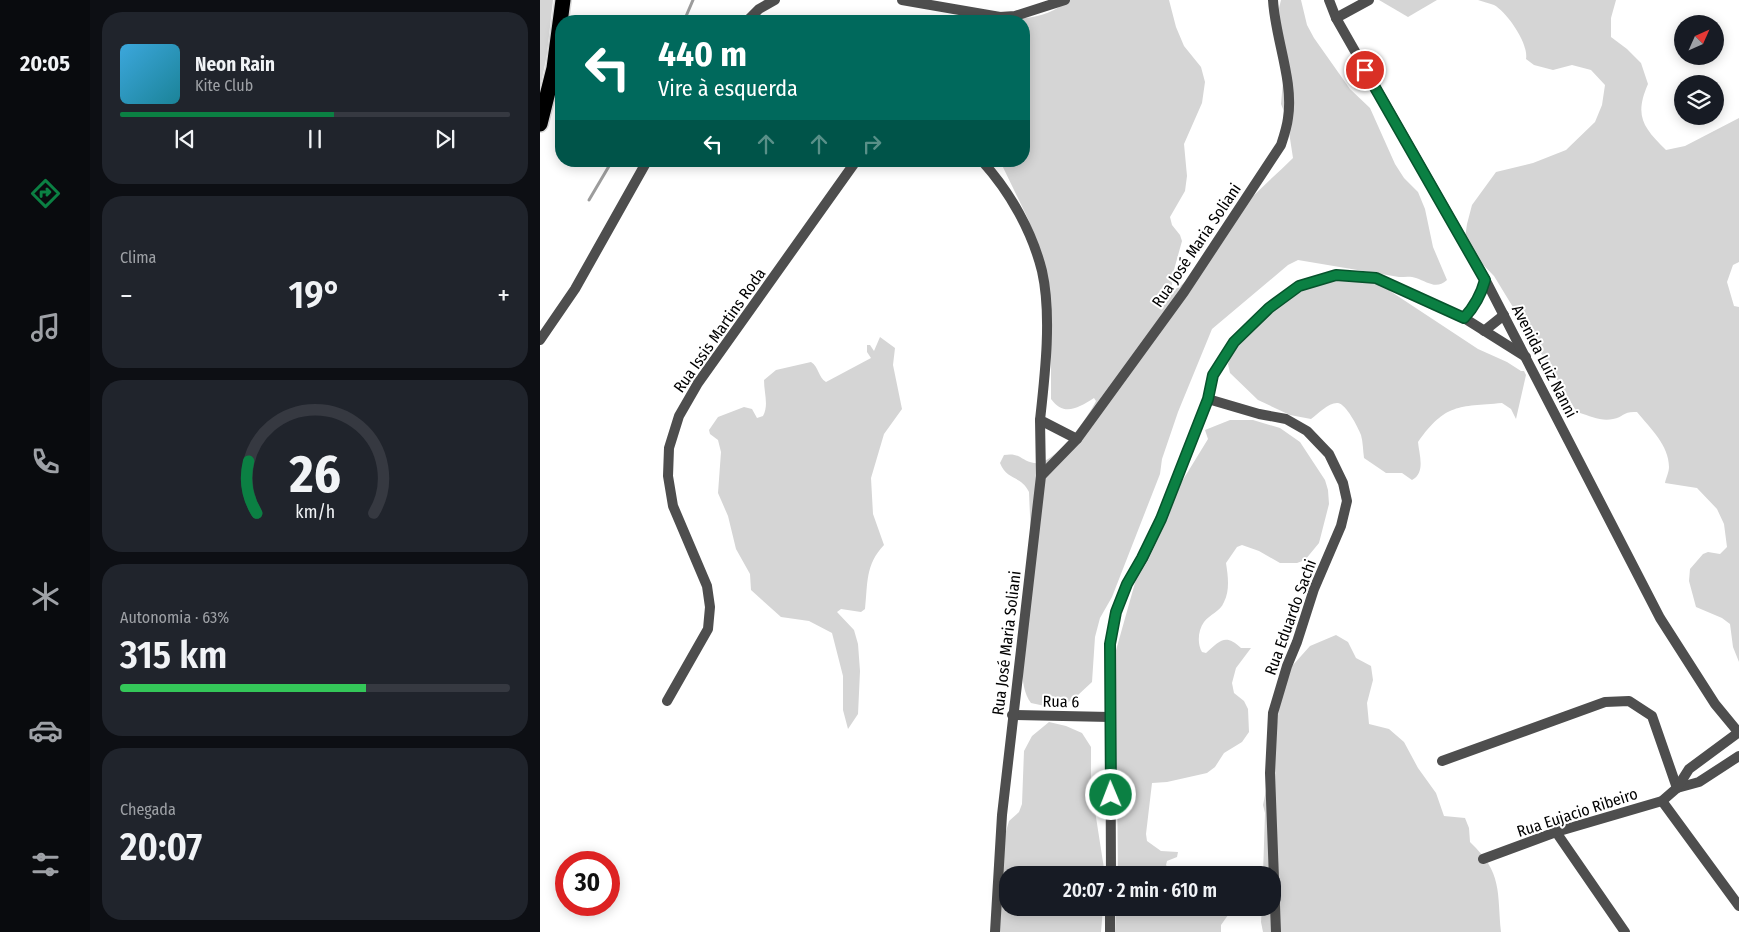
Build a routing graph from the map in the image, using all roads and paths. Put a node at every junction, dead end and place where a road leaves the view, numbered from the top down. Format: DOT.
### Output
graph roads {
  1 [pos="562,0"];
  2 [pos="775,0"];
  3 [pos="902,0"];
  4 [pos="1065,0"];
  5 [pos="1273,0"];
  6 [pos="1329,0"];
  7 [pos="1369,0"];
  8 [pos="560,15"];
  9 [pos="753,15"];
  10 [pos="988,15"];
  11 [pos="1018,15"];
  12 [pos="1336,18"];
  13 [pos="555,60"];
  14 [pos="540,124"];
  15 [pos="644,167"];
  16 [pos="852,167"];
  17 [pos="988,167"];
  18 [pos="1485,280"];
  19 [pos="1504,315"];
  20 [pos="1464,318"];
  21 [pos="1484,331"];
  22 [pos="540,340"];
  23 [pos="1526,357"];
  24 [pos="1208,399"];
  25 [pos="1040,420"];
  26 [pos="1077,439"];
  27 [pos="1041,476"];
  28 [pos="667,701"];
  29 [pos="1012,715"];
  30 [pos="1110,717"];
  31 [pos="1739,732"];
  32 [pos="1739,756"];
  33 [pos="1442,761"];
  34 [pos="1676,788"];
  35 [pos="1662,801"];
  36 [pos="1556,832"];
  37 [pos="1483,859"];
  38 [pos="1111,866"];
  39 [pos="1739,906"];
  40 [pos="1110,916"];
  41 [pos="995,932"];
  42 [pos="1110,932"];
  43 [pos="1276,932"];
  44 [pos="1625,932"];
  1 -- 8 [label="highway"];
  2 -- 9 [label="street"];
  3 -- 10 [label="street"];
  4 -- 11 [label="street"];
  5 -- 26 [label="street, Rua José Maria Soliani"];
  6 -- 12 [label="street, Avenida Luiz Nanni"];
  7 -- 12 [label="street"];
  12 -- 18 [label="street, Avenida Luiz Nanni"];
  13 -- 14 [label="highway"];
  15 -- 22 [label="street"];
  16 -- 28 [label="street, Rua Issis Martins Roda"];
  17 -- 25 [label="street"];
  18 -- 19 [label="street, Avenida Luiz Nanni"];
  18 -- 20 [label="street"];
  19 -- 21 [label="street"];
  19 -- 23 [label="street, Avenida Luiz Nanni"];
  20 -- 21 [label="street"];
  20 -- 24 [label="street"];
  21 -- 23 [label="street"];
  23 -- 31 [label="street, Avenida Luiz Nanni"];
  24 -- 30 [label="street"];
  24 -- 43 [label="street, Rua Eduardo Sachi"];
  25 -- 26 [label="street"];
  25 -- 27 [label="street, Rua José Maria Soliani"];
  26 -- 27 [label="street, Rua José Maria Soliani"];
  27 -- 29 [label="street, Rua José Maria Soliani"];
  29 -- 30 [label="street, Rua 6"];
  29 -- 41 [label="street, Rua José Maria Soliani"];
  30 -- 38 [label="street"];
  31 -- 34 [label="street, Rua Eujacio Ribeiro"];
  32 -- 34 [label="street, Rua Eujacio Ribeiro"];
  33 -- 34 [label="street"];
  34 -- 35 [label="street, Rua Eujacio Ribeiro"];
  35 -- 36 [label="street, Rua Eujacio Ribeiro"];
  35 -- 39 [label="street"];
  36 -- 37 [label="street, Rua Eujacio Ribeiro"];
  36 -- 44 [label="street"];
  40 -- 42 [label="street"];
}
